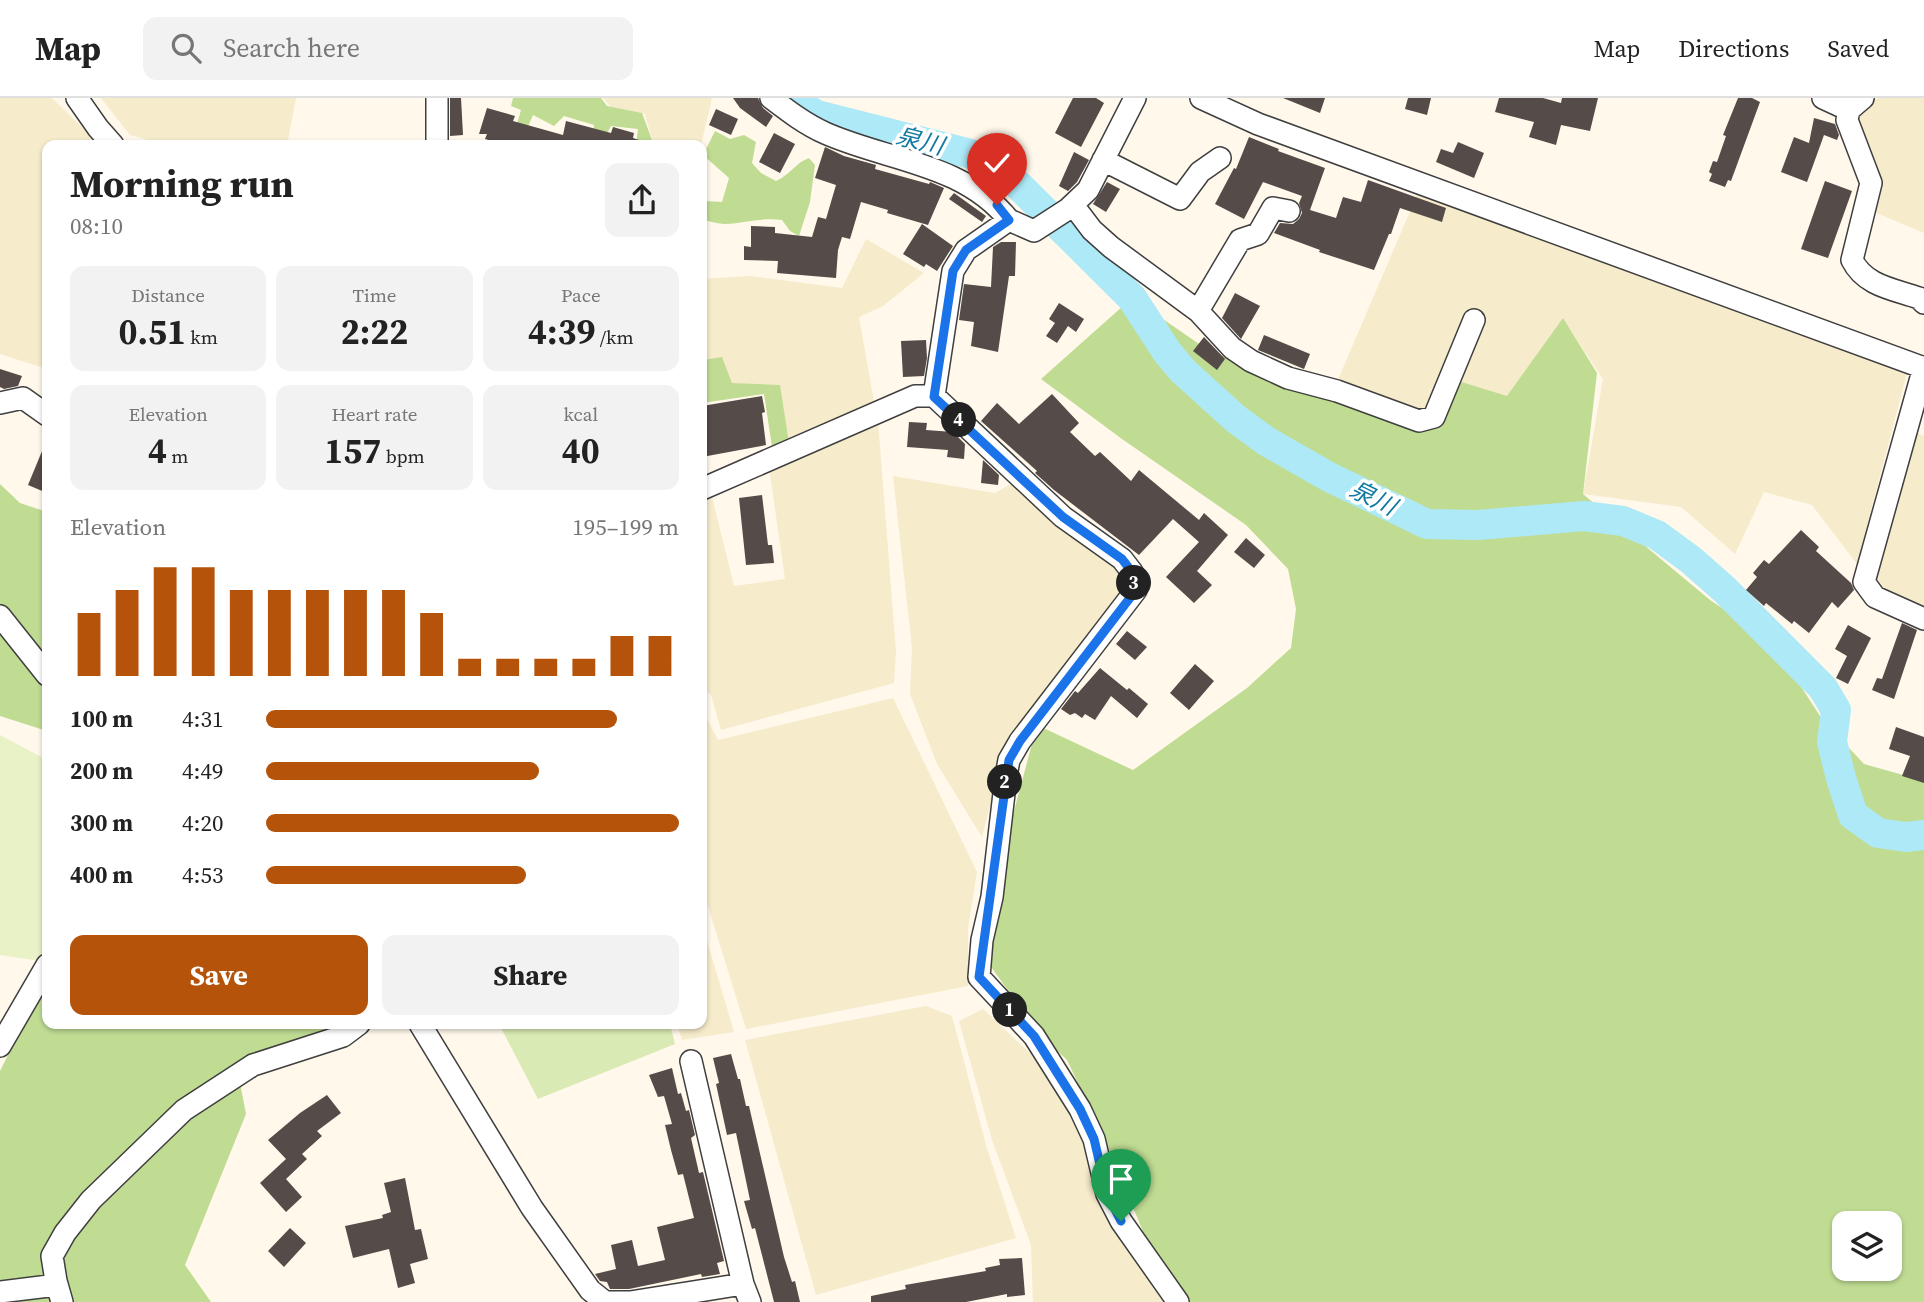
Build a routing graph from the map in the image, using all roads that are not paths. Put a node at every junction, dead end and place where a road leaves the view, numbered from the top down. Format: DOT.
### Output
graph roads {
  1 [pos="77,98"];
  2 [pos="438,98"];
  3 [pos="771,98"];
  4 [pos="1135,98"];
  5 [pos="1201,98"];
  6 [pos="1823,98"];
  7 [pos="1856,104"];
  8 [pos="109,140"];
  9 [pos="437,140"];
  10 [pos="1220,158"];
  11 [pos="1103,160"];
  12 [pos="1070,207"];
  13 [pos="1289,211"];
  14 [pos="1009,220"];
  15 [pos="1924,303"];
  16 [pos="1198,311"];
  17 [pos="1474,320"];
  18 [pos="1924,367"];
  19 [pos="934,397"];
  20 [pos="0,403"];
  21 [pos="42,411"];
  22 [pos="707,487"];
  23 [pos="0,616"];
  24 [pos="1924,619"];
  25 [pos="42,669"];
  26 [pos="42,974"];
  27 [pos="352,1029"];
  28 [pos="423,1029"];
  29 [pos="0,1045"];
  30 [pos="691,1061"];
  31 [pos="0,1292"];
  32 [pos="59,1293"];
  33 [pos="747,1293"];
  34 [pos="1178,1302"];
  1 -- 8 [label="street"];
  2 -- 9 [label="street"];
  3 -- 14 [label="street"];
  4 -- 11 [label="street"];
  5 -- 18 [label="street"];
  6 -- 7 [label="street"];
  7 -- 15 [label="street"];
  10 -- 11 [label="street"];
  11 -- 12 [label="street"];
  12 -- 14 [label="street"];
  12 -- 16 [label="street"];
  13 -- 16 [label="street"];
  14 -- 19 [label="street"];
  16 -- 17 [label="street"];
  18 -- 24 [label="street"];
  19 -- 22 [label="street"];
  19 -- 34 [label="street"];
  20 -- 21 [label="street"];
  23 -- 25 [label="street"];
  26 -- 29 [label="street"];
  27 -- 32 [label="street"];
  28 -- 33 [label="street"];
  30 -- 33 [label="street"];
  31 -- 32 [label="street"];
}
